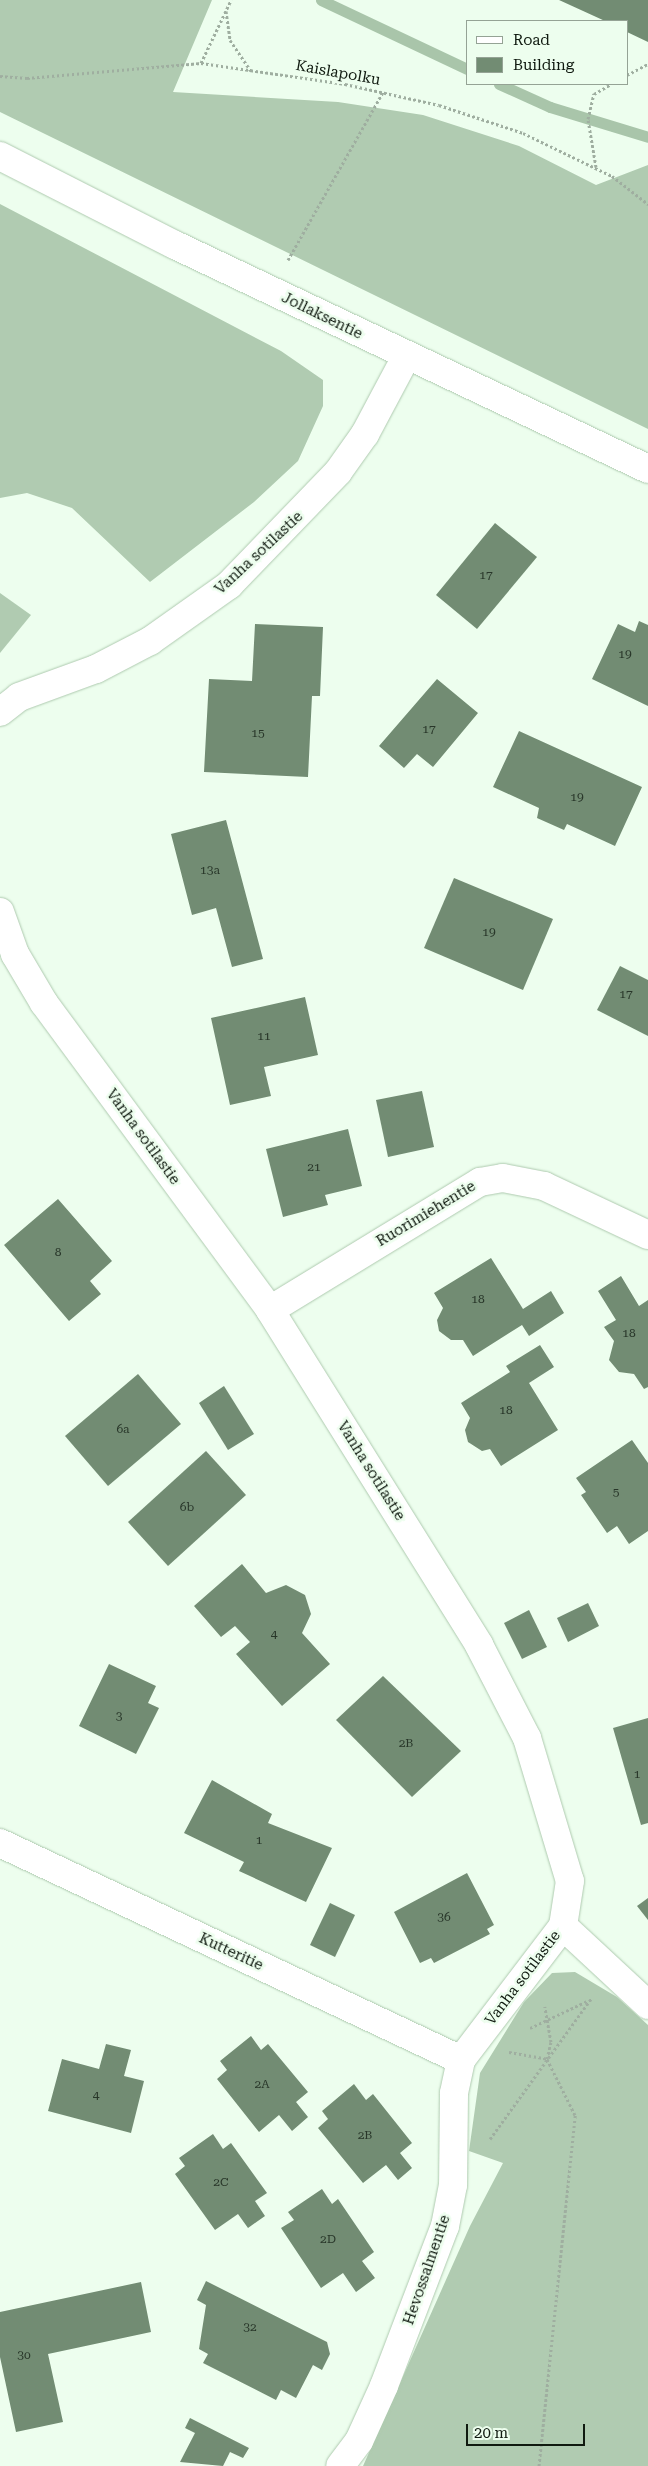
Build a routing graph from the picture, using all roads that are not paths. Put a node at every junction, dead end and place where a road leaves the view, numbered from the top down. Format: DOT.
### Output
graph roads {
  1 [pos="0,156"];
  2 [pos="406,357"];
  3 [pos="648,470"];
  4 [pos="0,712"];
  5 [pos="0,912"];
  6 [pos="648,1235"];
  7 [pos="270,1310"];
  8 [pos="0,1843"];
  9 [pos="563,1926"];
  10 [pos="648,2005"];
  11 [pos="462,2060"];
  12 [pos="340,2466"];
  1 -- 2 [label="street, Jollaksentie"];
  2 -- 3 [label="street, Jollaksentie"];
  2 -- 4 [label="street, Vanha sotilastie"];
  5 -- 7 [label="street, Vanha sotilastie"];
  6 -- 7 [label="street, Ruorimiehentie"];
  7 -- 9 [label="street, Vanha sotilastie"];
  8 -- 11 [label="street, Kutteritie"];
  9 -- 10 [label="street"];
  9 -- 11 [label="street, Vanha sotilastie"];
  11 -- 12 [label="street, Hevossalmentie"];
}
